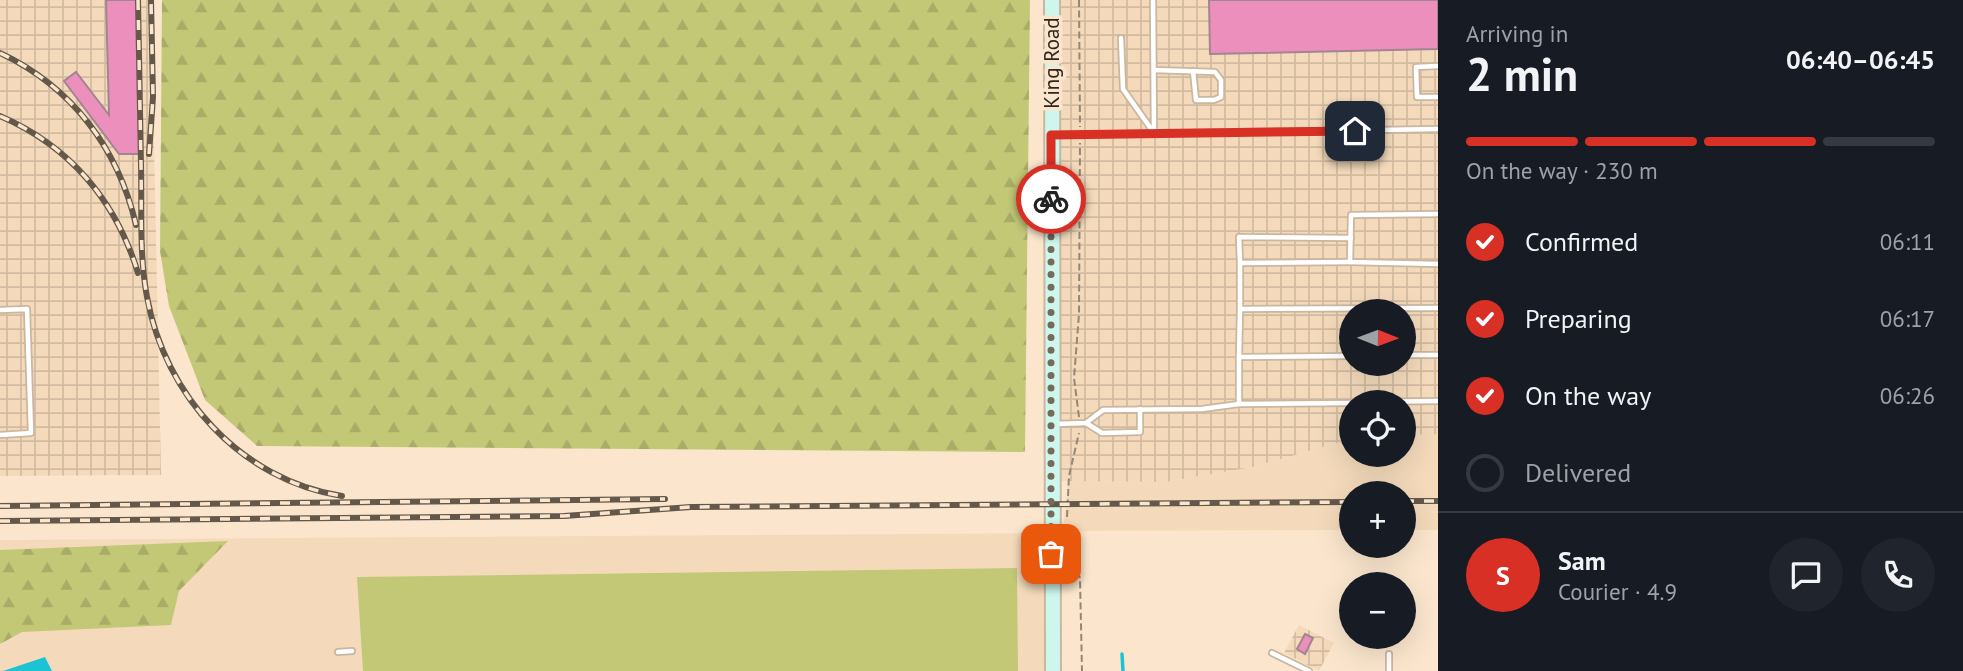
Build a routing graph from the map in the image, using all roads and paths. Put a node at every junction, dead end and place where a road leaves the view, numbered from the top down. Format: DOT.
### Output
graph roads {
  1 [pos="1052,0"];
  2 [pos="1079,0"];
  3 [pos="1153,0"];
  4 [pos="1121,38"];
  5 [pos="1438,66"];
  6 [pos="1154,70"];
  7 [pos="1193,71"];
  8 [pos="1438,97"];
  9 [pos="1438,129"];
  10 [pos="1154,134"];
  11 [pos="1051,135"];
  12 [pos="1080,135"];
  13 [pos="1438,214"];
  14 [pos="1351,238"];
  15 [pos="1350,262"];
  16 [pos="1240,263"];
  17 [pos="1438,264"];
  18 [pos="1438,308"];
  19 [pos="1240,309"];
  20 [pos="0,310"];
  21 [pos="1416,355"];
  22 [pos="1438,355"];
  23 [pos="1339,356"];
  24 [pos="1239,357"];
  25 [pos="1416,401"];
  26 [pos="1438,401"];
  27 [pos="1339,403"];
  28 [pos="1239,404"];
  29 [pos="1140,410"];
  30 [pos="1079,423"];
  31 [pos="1086,423"];
  32 [pos="1051,424"];
  33 [pos="0,435"];
  34 [pos="1063,523"];
  35 [pos="1063,531"];
  36 [pos="352,651"];
  37 [pos="338,652"];
  38 [pos="1272,653"];
  39 [pos="1389,654"];
  40 [pos="1053,671"];
  41 [pos="1082,671"];
  42 [pos="1309,671"];
  43 [pos="1389,671"];
  1 -- 11 [label="main road, King Road"];
  2 -- 12 [label="path"];
  3 -- 6 [label="lane"];
  4 -- 10 [label="lane"];
  5 -- 8 [label="lane"];
  6 -- 7 [label="lane"];
  6 -- 10 [label="lane"];
  7 -- 7 [label="lane"];
  9 -- 10 [label="lane"];
  10 -- 12 [label="lane"];
  11 -- 12 [label="lane"];
  11 -- 32 [label="main road, King Road"];
  12 -- 30 [label="path"];
  13 -- 14 [label="lane"];
  14 -- 15 [label="lane"];
  14 -- 16 [label="lane"];
  15 -- 16 [label="lane"];
  15 -- 17 [label="lane"];
  16 -- 19 [label="lane"];
  18 -- 19 [label="lane"];
  19 -- 24 [label="lane"];
  20 -- 33 [label="lane"];
  21 -- 22 [label="lane"];
  23 -- 24 [label="lane"];
  24 -- 28 [label="lane"];
  25 -- 26 [label="lane"];
  27 -- 28 [label="lane"];
  28 -- 29 [label="lane"];
  29 -- 31 [label="lane"];
  29 -- 31 [label="lane"];
  30 -- 31 [label="lane"];
  30 -- 32 [label="lane"];
  30 -- 34 [label="path"];
  32 -- 40 [label="main road, King Road"];
  35 -- 41 [label="path"];
  36 -- 37 [label="lane"];
  38 -- 42 [label="lane"];
  39 -- 43 [label="lane"];
}
